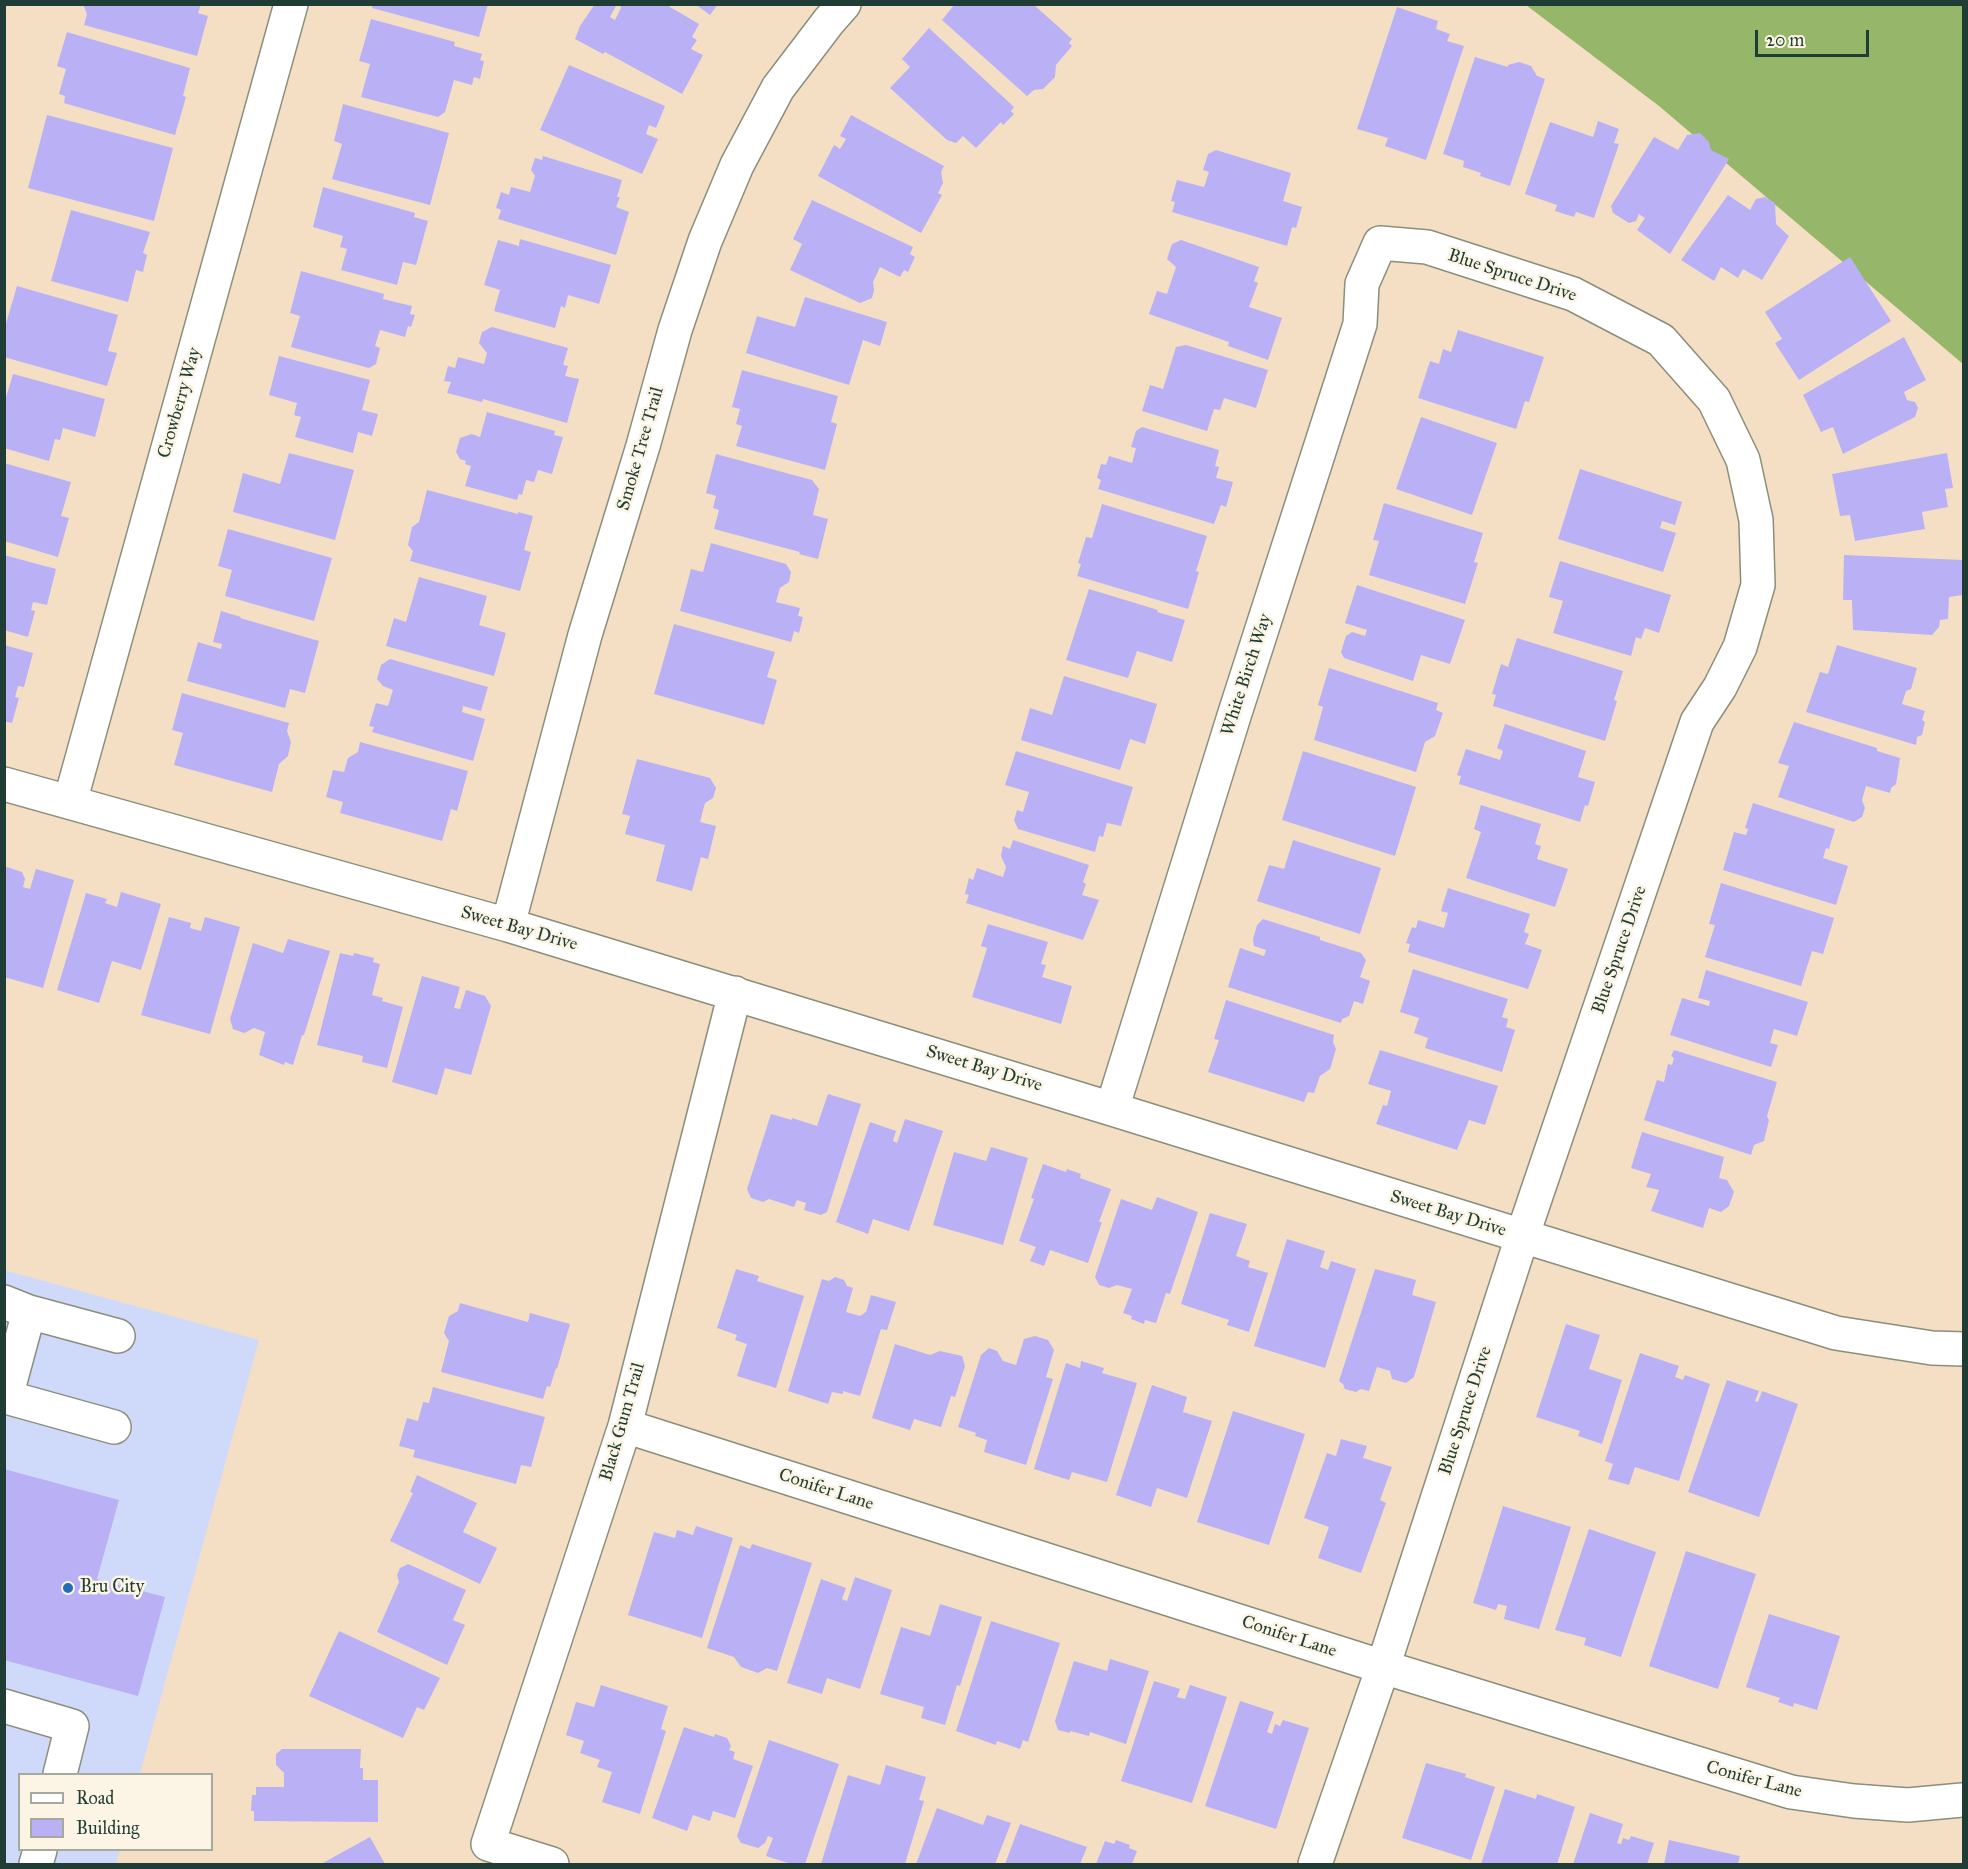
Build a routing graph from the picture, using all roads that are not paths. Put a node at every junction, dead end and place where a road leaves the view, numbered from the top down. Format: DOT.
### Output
graph roads {
  1 [pos="291,4"];
  2 [pos="844,4"];
  3 [pos="1380,243"];
  4 [pos="4,784"];
  5 [pos="70,802"];
  6 [pos="508,925"];
  7 [pos="735,993"];
  8 [pos="1112,1108"];
  9 [pos="1522,1237"];
  10 [pos="17,1307"];
  11 [pos="118,1336"];
  12 [pos="1964,1349"];
  13 [pos="625,1426"];
  14 [pos="114,1427"];
  15 [pos="1383,1667"];
  16 [pos="4,1706"];
  17 [pos="60,1773"];
  18 [pos="1962,1800"];
  19 [pos="552,1864"];
  20 [pos="1315,1864"];
  1 -- 5 [label="street, Crowberry Way"];
  2 -- 6 [label="street, Smoke Tree Trail"];
  3 -- 8 [label="street, White Birch Way"];
  3 -- 9 [label="street, Blue Spruce Drive"];
  4 -- 5 [label="street, Sweet Bay Drive"];
  5 -- 6 [label="street, Sweet Bay Drive"];
  6 -- 7 [label="street, Sweet Bay Drive"];
  7 -- 8 [label="street, Sweet Bay Drive"];
  7 -- 13 [label="street, Black Gum Trail"];
  8 -- 9 [label="street, Sweet Bay Drive"];
  9 -- 12 [label="street, Sweet Bay Drive"];
  9 -- 15 [label="street, Blue Spruce Drive"];
  10 -- 11 [label="street"];
  10 -- 14 [label="street"];
  13 -- 15 [label="street, Conifer Lane"];
  13 -- 19 [label="street, Black Gum Trail"];
  15 -- 18 [label="street, Conifer Lane"];
  15 -- 20 [label="street, Blue Spruce Drive"];
  16 -- 17 [label="street"];
}
